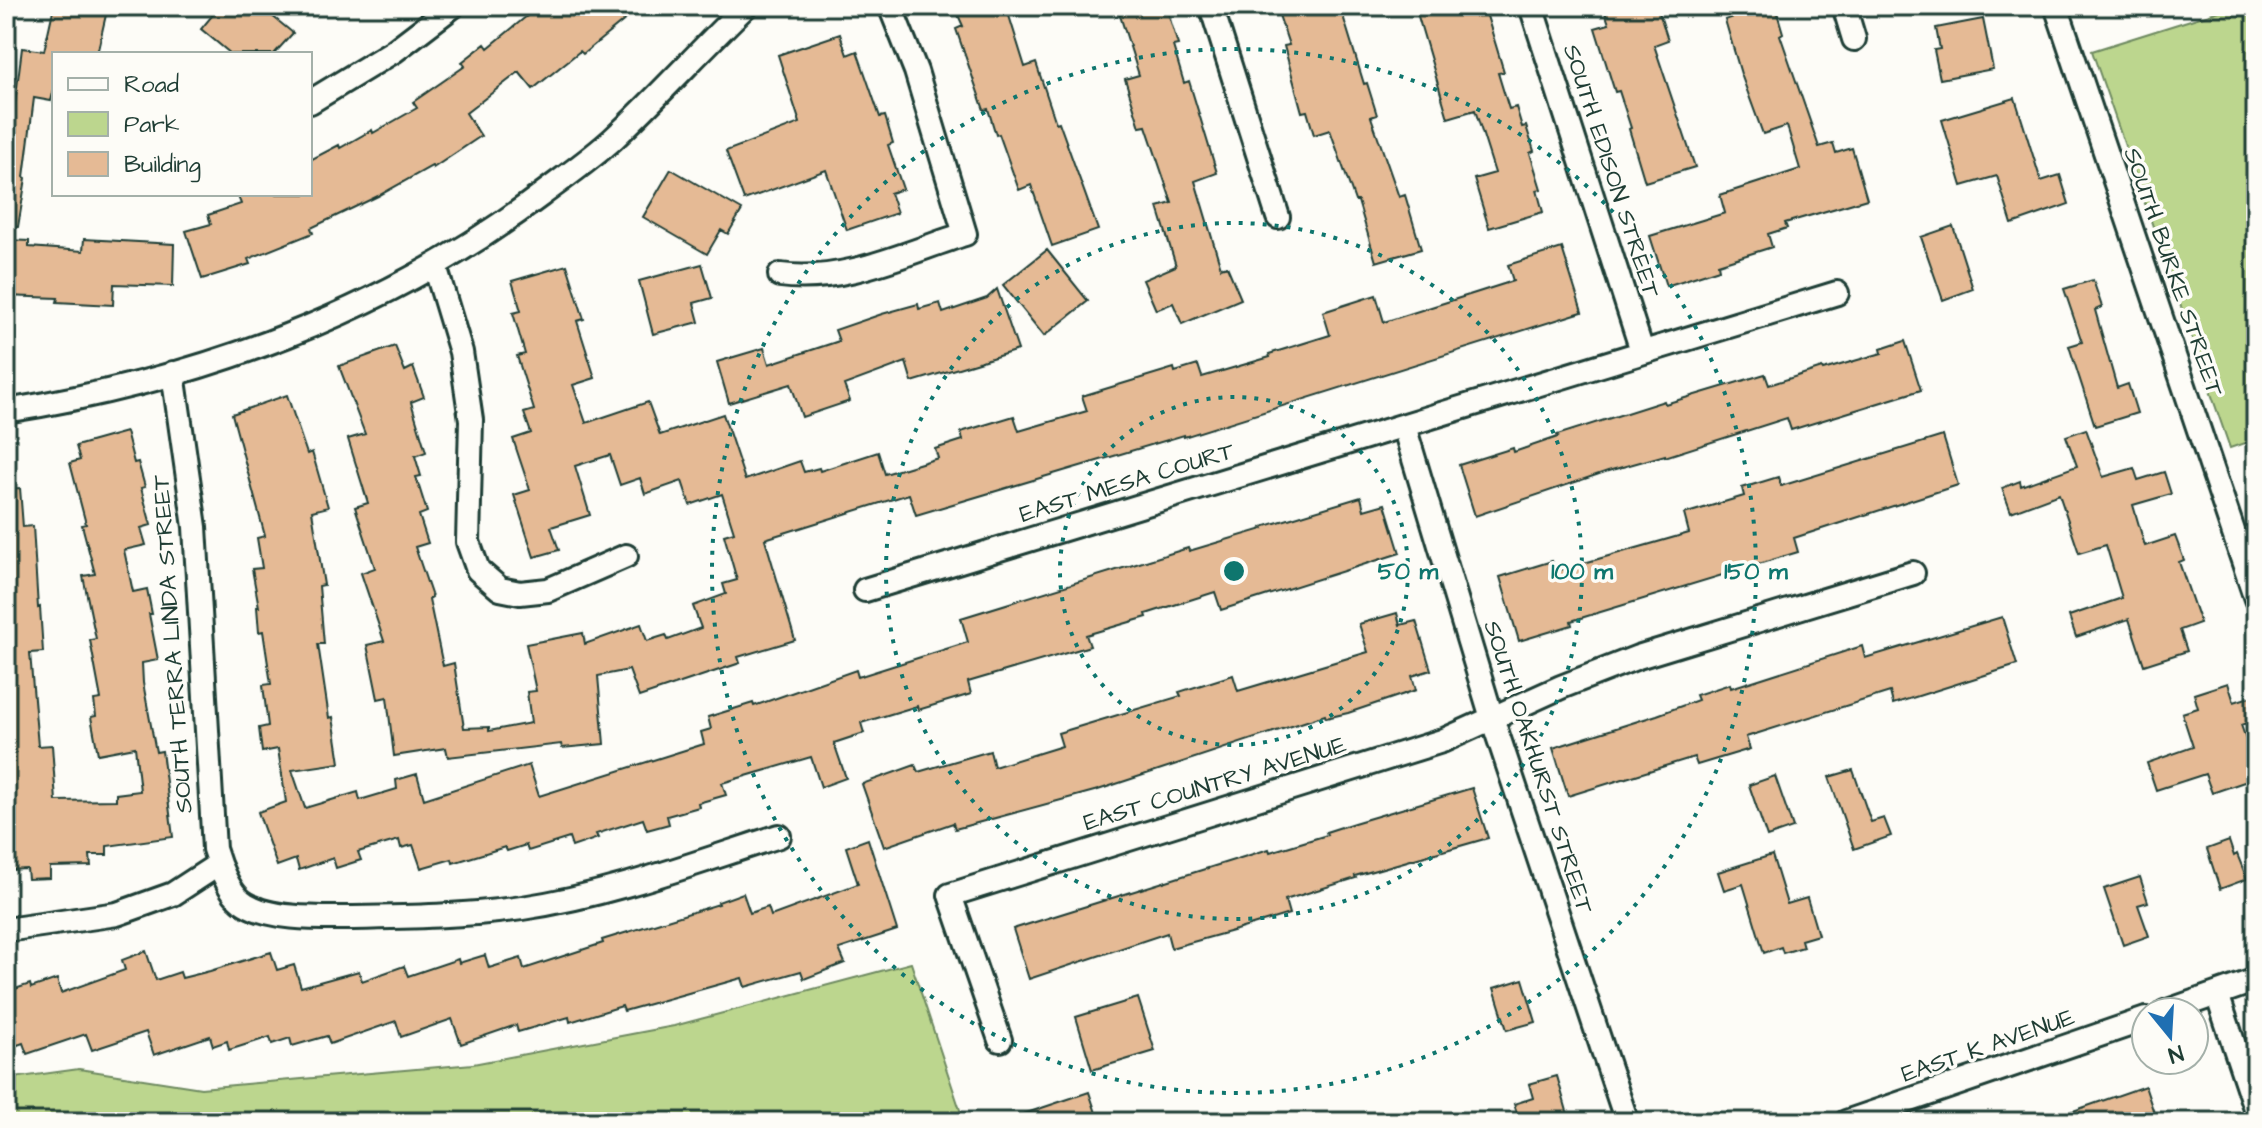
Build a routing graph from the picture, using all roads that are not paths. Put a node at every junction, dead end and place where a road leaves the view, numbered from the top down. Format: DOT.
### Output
graph roads {
  1 [pos="453,6"];
  2 [pos="746,6"];
  3 [pos="890,6"];
  4 [pos="1211,6"];
  5 [pos="1531,6"];
  6 [pos="1844,6"];
  7 [pos="2056,6"];
  8 [pos="1854,39"];
  9 [pos="312,101"];
  10 [pos="1278,217"];
  11 [pos="435,266"];
  12 [pos="780,275"];
  13 [pos="1837,293"];
  14 [pos="1642,351"];
  15 [pos="173,373"];
  16 [pos="6,411"];
  17 [pos="1404,426"];
  18 [pos="626,556"];
  19 [pos="1913,573"];
  20 [pos="865,590"];
  21 [pos="2256,599"];
  22 [pos="1492,718"];
  23 [pos="779,836"];
  24 [pos="219,864"];
  25 [pos="6,930"];
  26 [pos="2256,980"];
  27 [pos="2217,994"];
  28 [pos="2210,996"];
  29 [pos="2130,1024"];
  30 [pos="1000,1040"];
  31 [pos="2256,1111"];
  32 [pos="1627,1122"];
  33 [pos="1846,1122"];
  1 -- 9 [label="street"];
  2 -- 11 [label="street"];
  3 -- 12 [label="street"];
  4 -- 10 [label="street"];
  5 -- 14 [label="street, SOUTH EDISON STREET"];
  6 -- 8 [label="street"];
  7 -- 21 [label="street, SOUTH BURKE STREET"];
  11 -- 15 [label="street"];
  11 -- 18 [label="street"];
  13 -- 14 [label="street"];
  14 -- 17 [label="street, EAST MESA COURT"];
  15 -- 16 [label="street"];
  15 -- 24 [label="street, SOUTH TERRA LINDA STREET"];
  17 -- 20 [label="street, EAST MESA COURT"];
  17 -- 22 [label="street, SOUTH OAKHURST STREET"];
  19 -- 22 [label="street, EAST COUNTRY AVENUE"];
  22 -- 30 [label="street, EAST COUNTRY AVENUE"];
  22 -- 32 [label="street, SOUTH OAKHURST STREET"];
  23 -- 24 [label="street"];
  24 -- 25 [label="street"];
  26 -- 27 [label="street"];
  27 -- 28 [label="street"];
  27 -- 31 [label="street"];
  29 -- 33 [label="street, EAST K AVENUE"];
}
